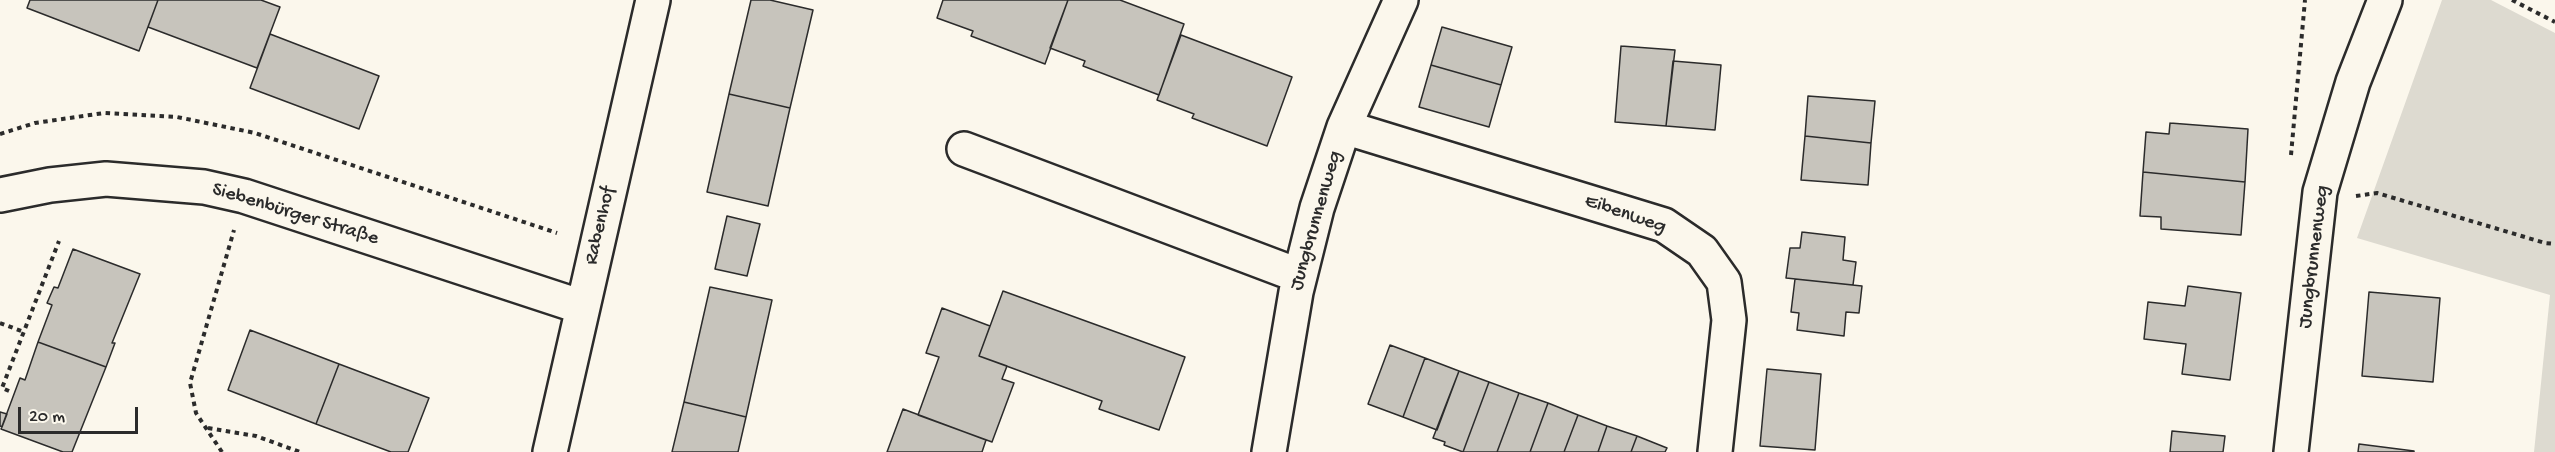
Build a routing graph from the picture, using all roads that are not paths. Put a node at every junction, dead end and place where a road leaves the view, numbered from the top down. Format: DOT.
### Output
graph roads {
  1 [pos="653,0"];
  2 [pos="1401,0"];
  3 [pos="2385,0"];
  4 [pos="1344,127"];
  5 [pos="964,149"];
  6 [pos="0,195"];
  7 [pos="1300,276"];
  8 [pos="582,307"];
  9 [pos="550,452"];
  10 [pos="1269,452"];
  11 [pos="1715,452"];
  12 [pos="2291,452"];
  1 -- 8 [label="street, Rabenhof"];
  2 -- 4 [label="street, Jungbrunnenweg"];
  3 -- 12 [label="street, Jungbrunnenweg"];
  4 -- 7 [label="street, Jungbrunnenweg"];
  4 -- 11 [label="street, Eibenweg"];
  5 -- 7 [label="street"];
  6 -- 8 [label="street, Siebenbürger Straße"];
  7 -- 10 [label="street, Jungbrunnenweg"];
  8 -- 9 [label="street, Rabenhof"];
}
